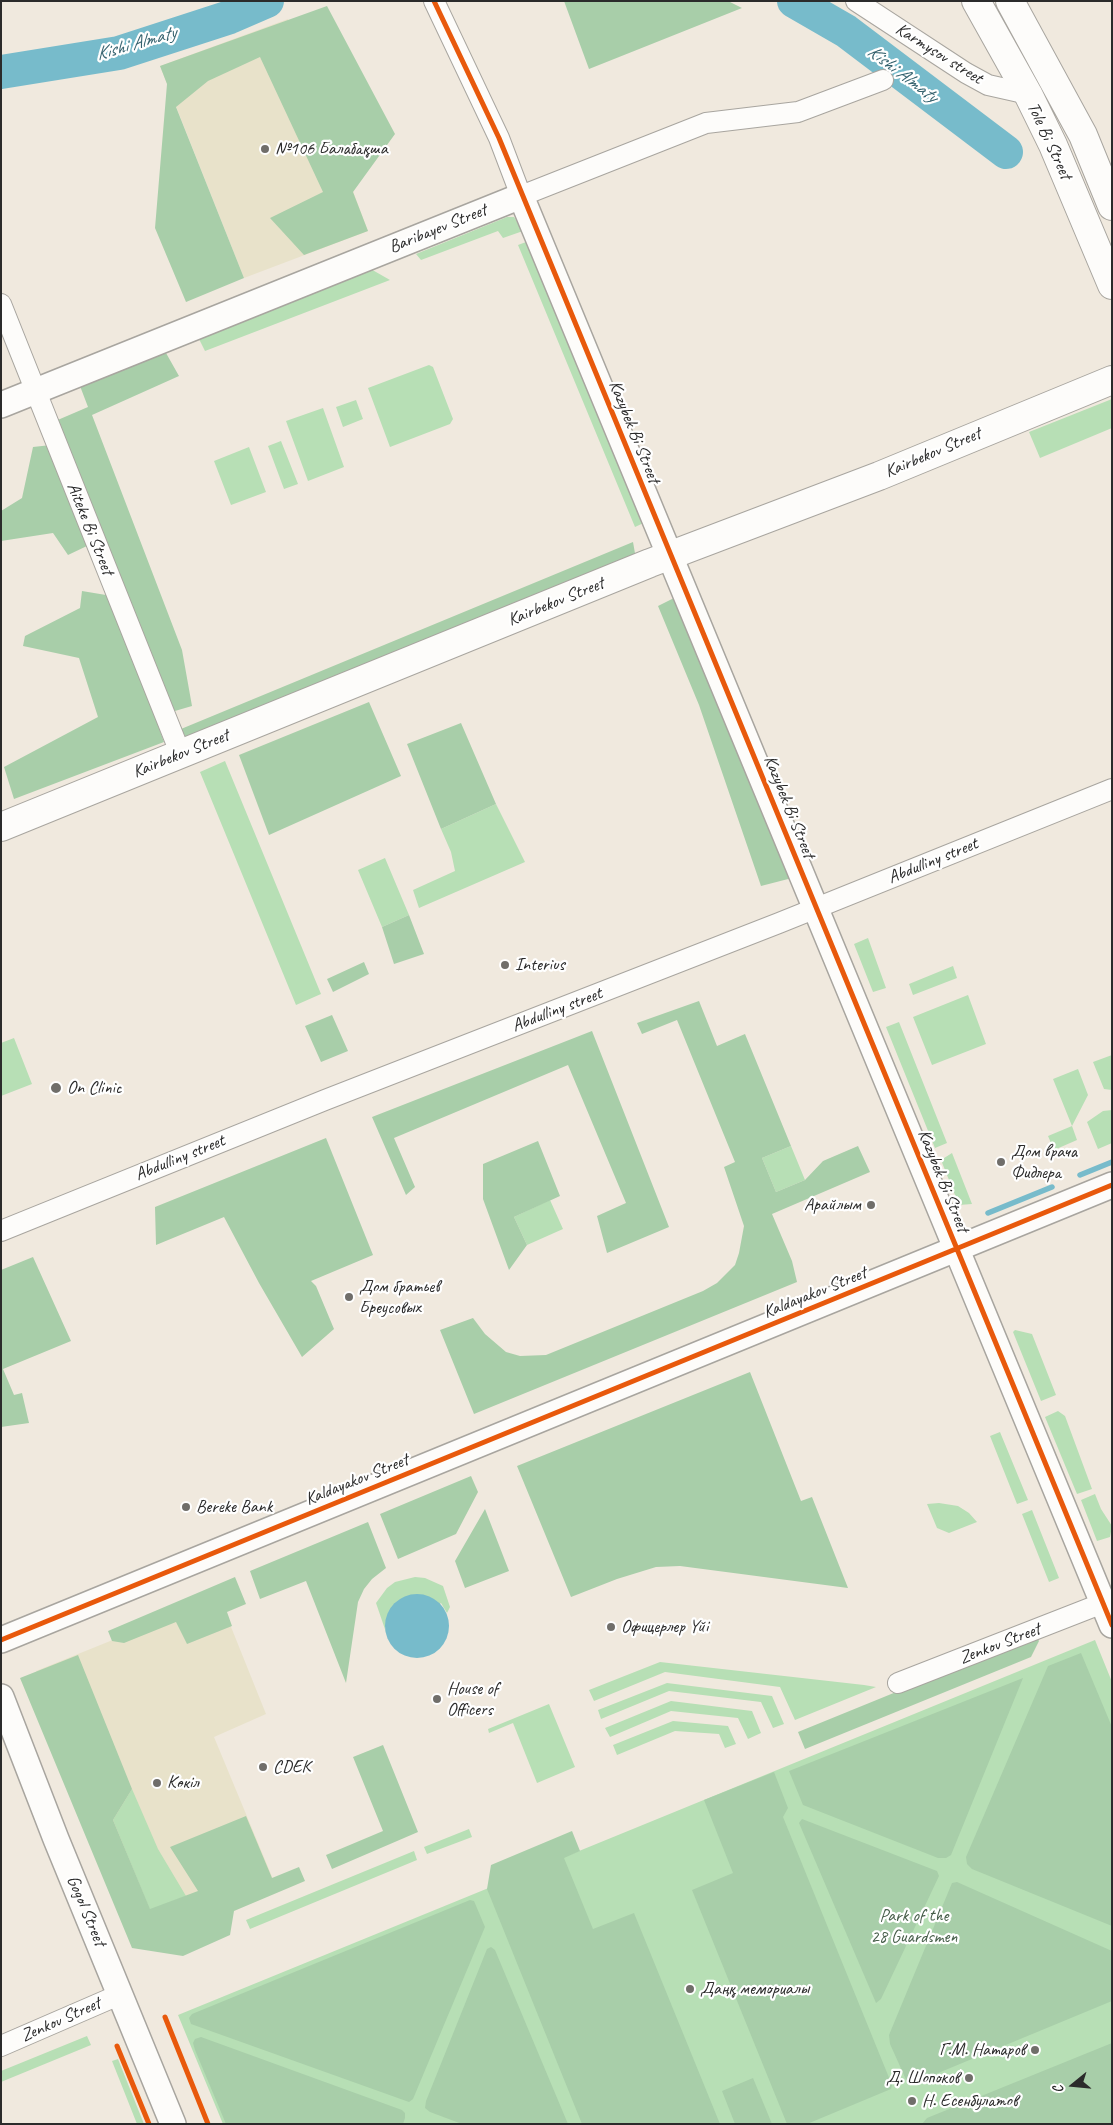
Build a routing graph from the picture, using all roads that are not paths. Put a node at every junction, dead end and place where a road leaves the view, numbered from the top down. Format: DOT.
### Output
graph roads {
  1 [pos="434,1"];
  2 [pos="856,1"];
  3 [pos="976,1"];
  4 [pos="1010,1"];
  5 [pos="883,80"];
  6 [pos="1028,94"];
  7 [pos="521,196"];
  8 [pos="1112,206"];
  9 [pos="1112,285"];
  10 [pos="1,304"];
  11 [pos="1112,380"];
  12 [pos="35,391"];
  13 [pos="1,405"];
  14 [pos="670,555"];
  15 [pos="180,755"];
  16 [pos="1112,789"];
  17 [pos="1,827"];
  18 [pos="816,908"];
  19 [pos="1112,1185"];
  20 [pos="1,1231"];
  21 [pos="957,1250"];
  22 [pos="1107,1614"];
  23 [pos="1,1640"];
  24 [pos="898,1683"];
  25 [pos="1,1697"];
  26 [pos="121,1994"];
  27 [pos="1,2046"];
  28 [pos="173,2124"];
  1 -- 7 [label="street, Kazybek Bi Street"];
  2 -- 6 [label="street, Karmysov street"];
  3 -- 6 [label="main road, Tole Bi Street"];
  4 -- 8 [label="main road, Tole Bi Street"];
  5 -- 7 [label="street, Baribayev Street"];
  6 -- 9 [label="main road, Tole Bi Street"];
  7 -- 12 [label="street, Baribayev Street"];
  7 -- 14 [label="street, Kazybek Bi Street"];
  10 -- 12 [label="street, Aiteke Bi Street"];
  11 -- 14 [label="main road, Kairbekov Street"];
  12 -- 13 [label="street, Baribayev Street"];
  12 -- 15 [label="street, Aiteke Bi Street"];
  14 -- 15 [label="main road, Kairbekov Street"];
  14 -- 18 [label="street, Kazybek Bi Street"];
  15 -- 17 [label="main road, Kairbekov Street"];
  16 -- 18 [label="street, Abdulliny street"];
  18 -- 20 [label="street, Abdulliny street"];
  18 -- 21 [label="street, Kazybek Bi Street"];
  19 -- 21 [label="street, Kaldayakov Street"];
  21 -- 22 [label="street, Kazybek Bi Street"];
  21 -- 23 [label="street, Kaldayakov Street"];
  22 -- 24 [label="street, Zenkov Street"];
  25 -- 26 [label="street, Gogol Street"];
  26 -- 27 [label="street, Zenkov Street"];
  26 -- 28 [label="street, Gogol Street"];
}
